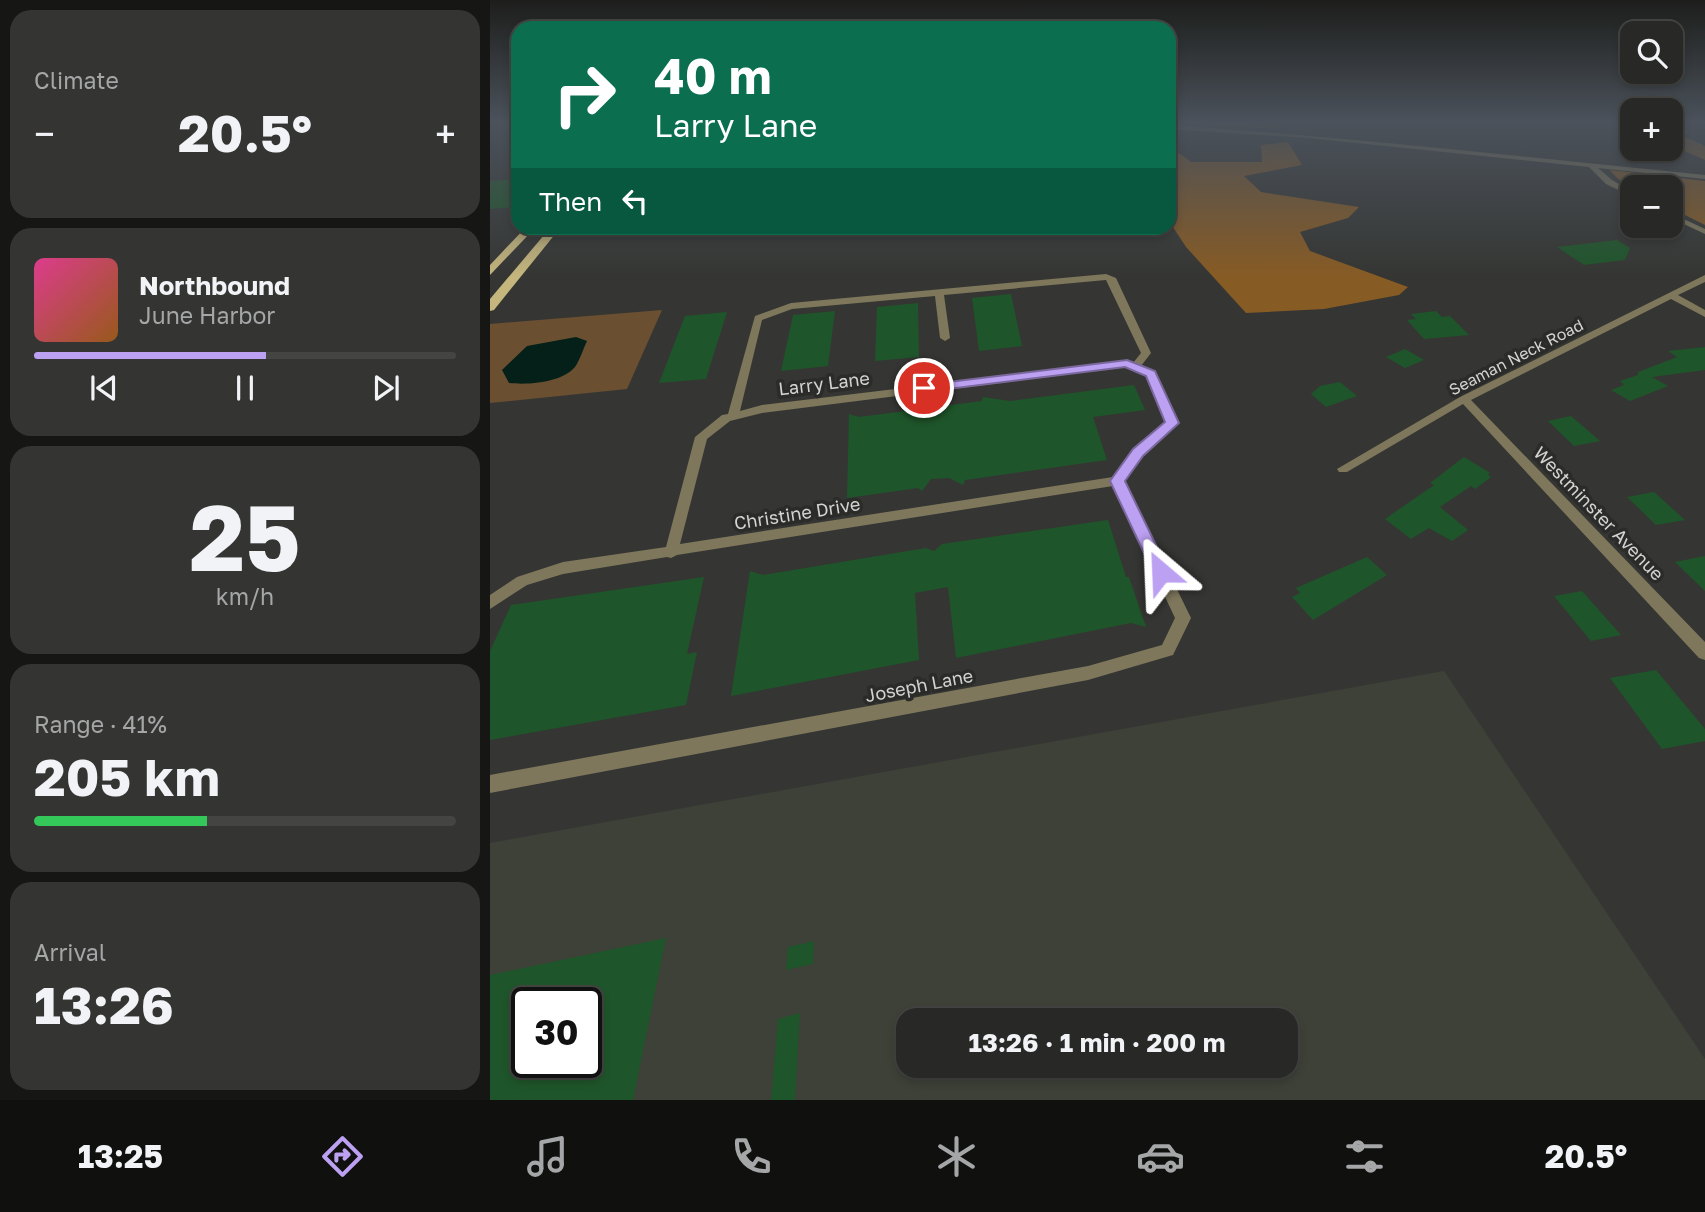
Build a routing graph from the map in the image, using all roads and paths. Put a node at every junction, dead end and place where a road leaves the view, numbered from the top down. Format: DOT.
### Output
graph roads {
  1 [pos="1601,174"];
  2 [pos="1681,174"];
  3 [pos="1705,177"];
  4 [pos="1620,188"];
  5 [pos="1683,221"];
  6 [pos="1705,232"];
  7 [pos="524,235"];
  8 [pos="549,235"];
  9 [pos="490,272"];
  10 [pos="1705,278"];
  11 [pos="939,291"];
  12 [pos="1673,296"];
  13 [pos="490,306"];
  14 [pos="1705,314"];
  15 [pos="945,338"];
  16 [pos="1135,367"];
  17 [pos="1464,399"];
  18 [pos="733,416"];
  19 [pos="1343,469"];
  20 [pos="1117,481"];
  21 [pos="671,553"];
  22 [pos="490,603"];
  23 [pos="1705,653"];
  24 [pos="490,784"];
  1 -- 4 [label="street"];
  2 -- 3 [label="street"];
  5 -- 6 [label="street"];
  7 -- 9 [label="main road"];
  8 -- 13 [label="main road"];
  10 -- 12 [label="street, Seaman Neck Road"];
  11 -- 15 [label="street"];
  11 -- 16 [label="street"];
  11 -- 18 [label="street"];
  12 -- 14 [label="street"];
  12 -- 17 [label="street, Seaman Neck Road"];
  16 -- 18 [label="street, Larry Lane"];
  16 -- 20 [label="street"];
  17 -- 19 [label="street, Seaman Neck Road"];
  17 -- 23 [label="street, Westminster Avenue"];
  18 -- 21 [label="street, Larry Lane"];
  20 -- 21 [label="street, Christine Drive"];
  20 -- 24 [label="street, Joseph Lane"];
  21 -- 22 [label="street, Christine Drive"];
}
